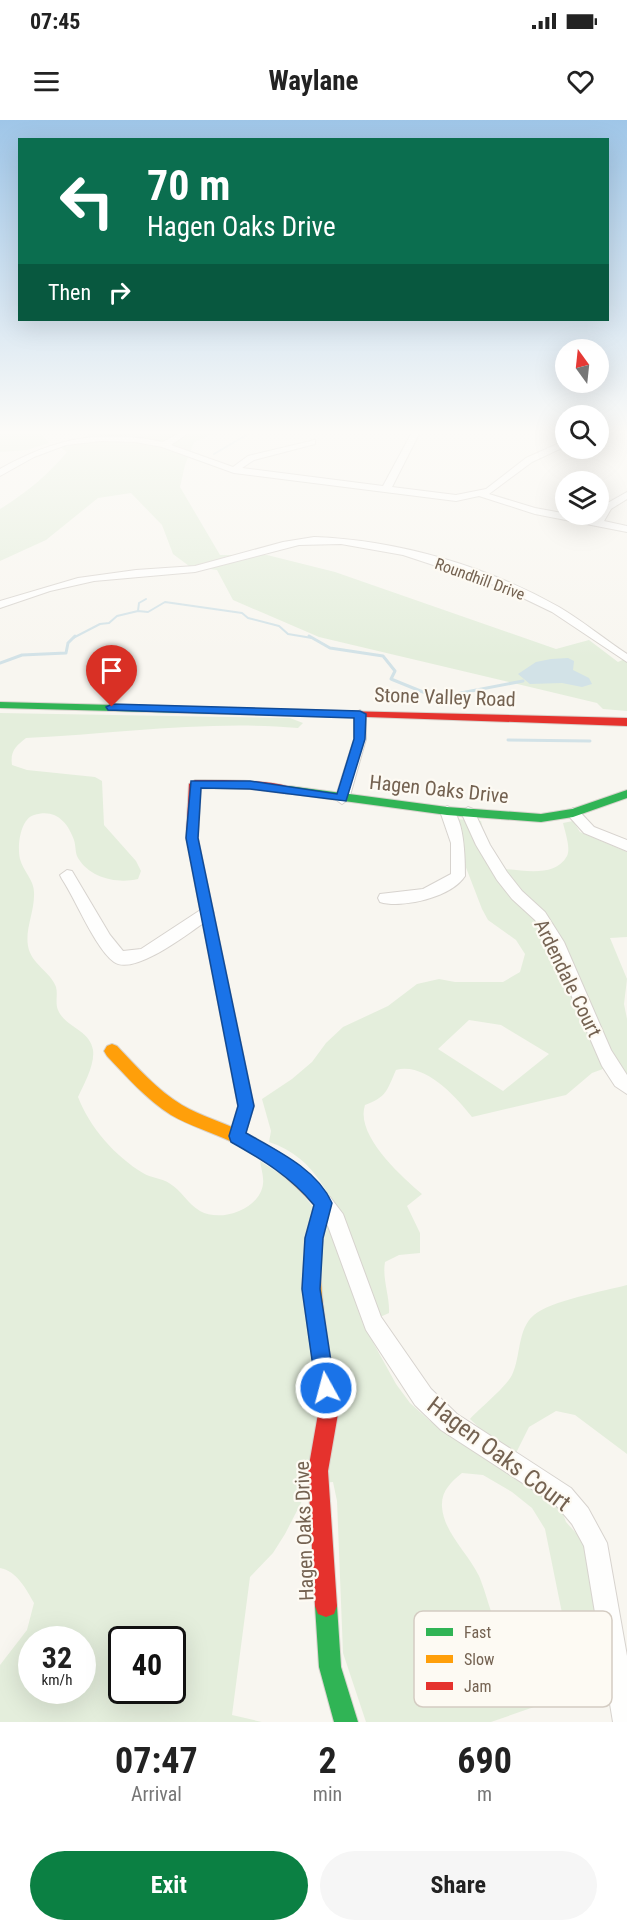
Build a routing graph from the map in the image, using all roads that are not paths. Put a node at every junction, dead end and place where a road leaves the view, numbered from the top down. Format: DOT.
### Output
graph roads {
  1 [pos="526,509"];
  2 [pos="555,514"];
  3 [pos="609,524"];
  4 [pos="627,529"];
  5 [pos="0,605"];
  6 [pos="627,659"];
  7 [pos="0,705"];
  8 [pos="360,714"];
  9 [pos="529,719"];
  10 [pos="627,722"];
  11 [pos="627,729"];
  12 [pos="627,794"];
  13 [pos="342,798"];
  14 [pos="447,811"];
  15 [pos="468,812"];
  16 [pos="573,813"];
  17 [pos="627,846"];
  18 [pos="67,875"];
  19 [pos="385,898"];
  20 [pos="207,913"];
  21 [pos="112,1051"];
  22 [pos="627,1086"];
  23 [pos="237,1136"];
  24 [pos="323,1203"];
  25 [pos="607,1611"];
  26 [pos="612,1638"];
  27 [pos="346,1722"];
  28 [pos="626,1722"];
  1 -- 2 [label="street"];
  3 -- 4 [label="street"];
  5 -- 6 [label="street, Roundhill Drive"];
  7 -- 8 [label="street, Stone Valley Road"];
  8 -- 9 [label="street, Stone Valley Road"];
  8 -- 13 [label="street"];
  9 -- 10 [label="street, Stone Valley Road"];
  9 -- 11 [label="street, Stone Valley Road"];
  12 -- 16 [label="street, Hagen Oaks Drive"];
  13 -- 14 [label="street, Hagen Oaks Drive"];
  13 -- 20 [label="street, Hagen Oaks Drive"];
  14 -- 15 [label="street, Hagen Oaks Drive"];
  14 -- 19 [label="street"];
  15 -- 16 [label="street, Hagen Oaks Drive"];
  15 -- 22 [label="street, Ardendale Court"];
  16 -- 17 [label="street"];
  18 -- 20 [label="street"];
  20 -- 23 [label="street, Hagen Oaks Drive"];
  21 -- 23 [label="street"];
  23 -- 24 [label="street"];
  24 -- 25 [label="street, Hagen Oaks Court"];
  24 -- 27 [label="street, Hagen Oaks Drive"];
  26 -- 28 [label="street, Hagen Oaks Court"];
}
